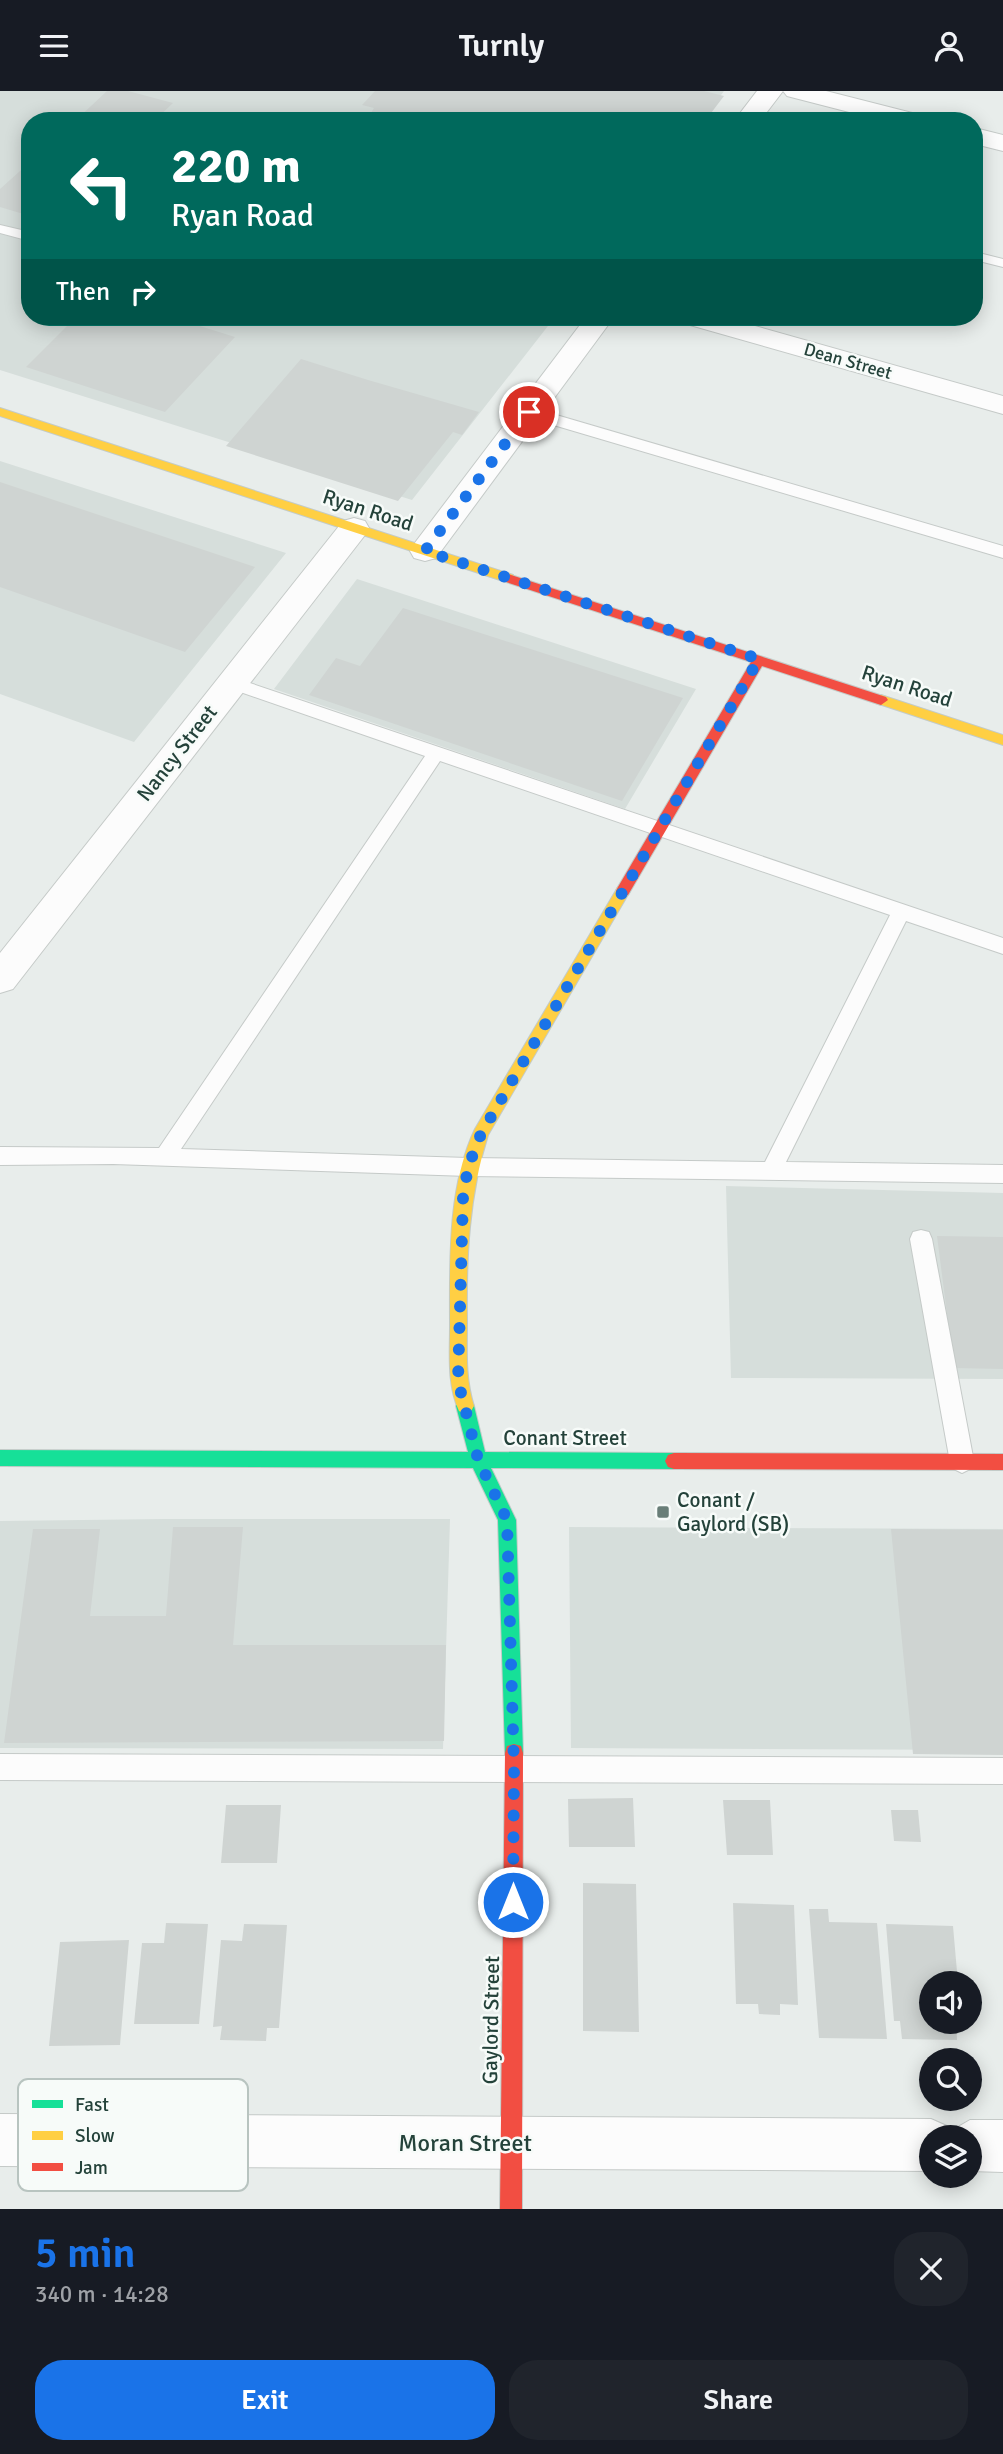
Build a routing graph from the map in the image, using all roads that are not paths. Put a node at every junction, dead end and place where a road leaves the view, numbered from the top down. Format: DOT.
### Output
graph roads {
  1 [pos="770,91"];
  2 [pos="796,91"];
  3 [pos="754,112"];
  4 [pos="879,112"];
  5 [pos="983,138"];
  6 [pos="1003,143"];
  7 [pos="0,229"];
  8 [pos="21,235"];
  9 [pos="983,258"];
  10 [pos="1003,263"];
  11 [pos="593,326"];
  12 [pos="725,326"];
  13 [pos="1003,405"];
  14 [pos="0,412"];
  15 [pos="529,412"];
  16 [pos="354,528"];
  17 [pos="425,551"];
  18 [pos="1003,552"];
  19 [pos="759,659"];
  20 [pos="232,683"];
  21 [pos="1003,740"];
  22 [pos="436,753"];
  23 [pos="659,829"];
  24 [pos="901,912"];
  25 [pos="1003,946"];
  26 [pos="0,979"];
  27 [pos="0,1156"];
  28 [pos="164,1157"];
  29 [pos="468,1167"];
  30 [pos="771,1171"];
  31 [pos="1003,1174"];
  32 [pos="921,1239"];
  33 [pos="0,1458"];
  34 [pos="478,1459"];
  35 [pos="962,1462"];
  36 [pos="1003,1462"];
  37 [pos="0,1767"];
  38 [pos="514,1767"];
  39 [pos="1003,1771"];
  40 [pos="0,2140"];
  41 [pos="18,2140"];
  42 [pos="248,2141"];
  43 [pos="511,2143"];
  44 [pos="919,2145"];
  45 [pos="982,2146"];
  46 [pos="1003,2146"];
  47 [pos="511,2209"];
  1 -- 3 [label="street"];
  2 -- 4 [label="street"];
  5 -- 6 [label="street"];
  7 -- 8 [label="lane"];
  9 -- 10 [label="lane"];
  11 -- 15 [label="street"];
  12 -- 13 [label="street, Dean Street"];
  14 -- 16 [label="street, Ryan Road"];
  15 -- 17 [label="street"];
  15 -- 18 [label="lane"];
  16 -- 17 [label="street, Ryan Road"];
  16 -- 20 [label="street, Nancy Street"];
  17 -- 19 [label="street, Ryan Road"];
  19 -- 21 [label="street, Ryan Road"];
  19 -- 23 [label="street, Gaylord Street"];
  20 -- 22 [label="lane"];
  20 -- 26 [label="street, Nancy Street"];
  22 -- 23 [label="lane"];
  22 -- 28 [label="lane"];
  23 -- 24 [label="lane"];
  23 -- 29 [label="street, Gaylord Street"];
  24 -- 25 [label="lane"];
  24 -- 30 [label="lane"];
  27 -- 28 [label="lane"];
  28 -- 29 [label="lane"];
  29 -- 30 [label="lane"];
  29 -- 34 [label="street, Gaylord Street"];
  30 -- 31 [label="lane"];
  32 -- 35 [label="lane"];
  33 -- 34 [label="street, Conant Street"];
  34 -- 35 [label="street, Conant Street"];
  34 -- 38 [label="street, Gaylord Street"];
  35 -- 36 [label="street, Conant Street"];
  37 -- 38 [label="lane"];
  38 -- 39 [label="lane"];
  38 -- 43 [label="street, Gaylord Street"];
  40 -- 41 [label="street, Moran Street"];
  42 -- 43 [label="street, Moran Street"];
  43 -- 44 [label="street, Moran Street"];
  43 -- 47 [label="street, Gaylord Street"];
  45 -- 46 [label="street"];
}
